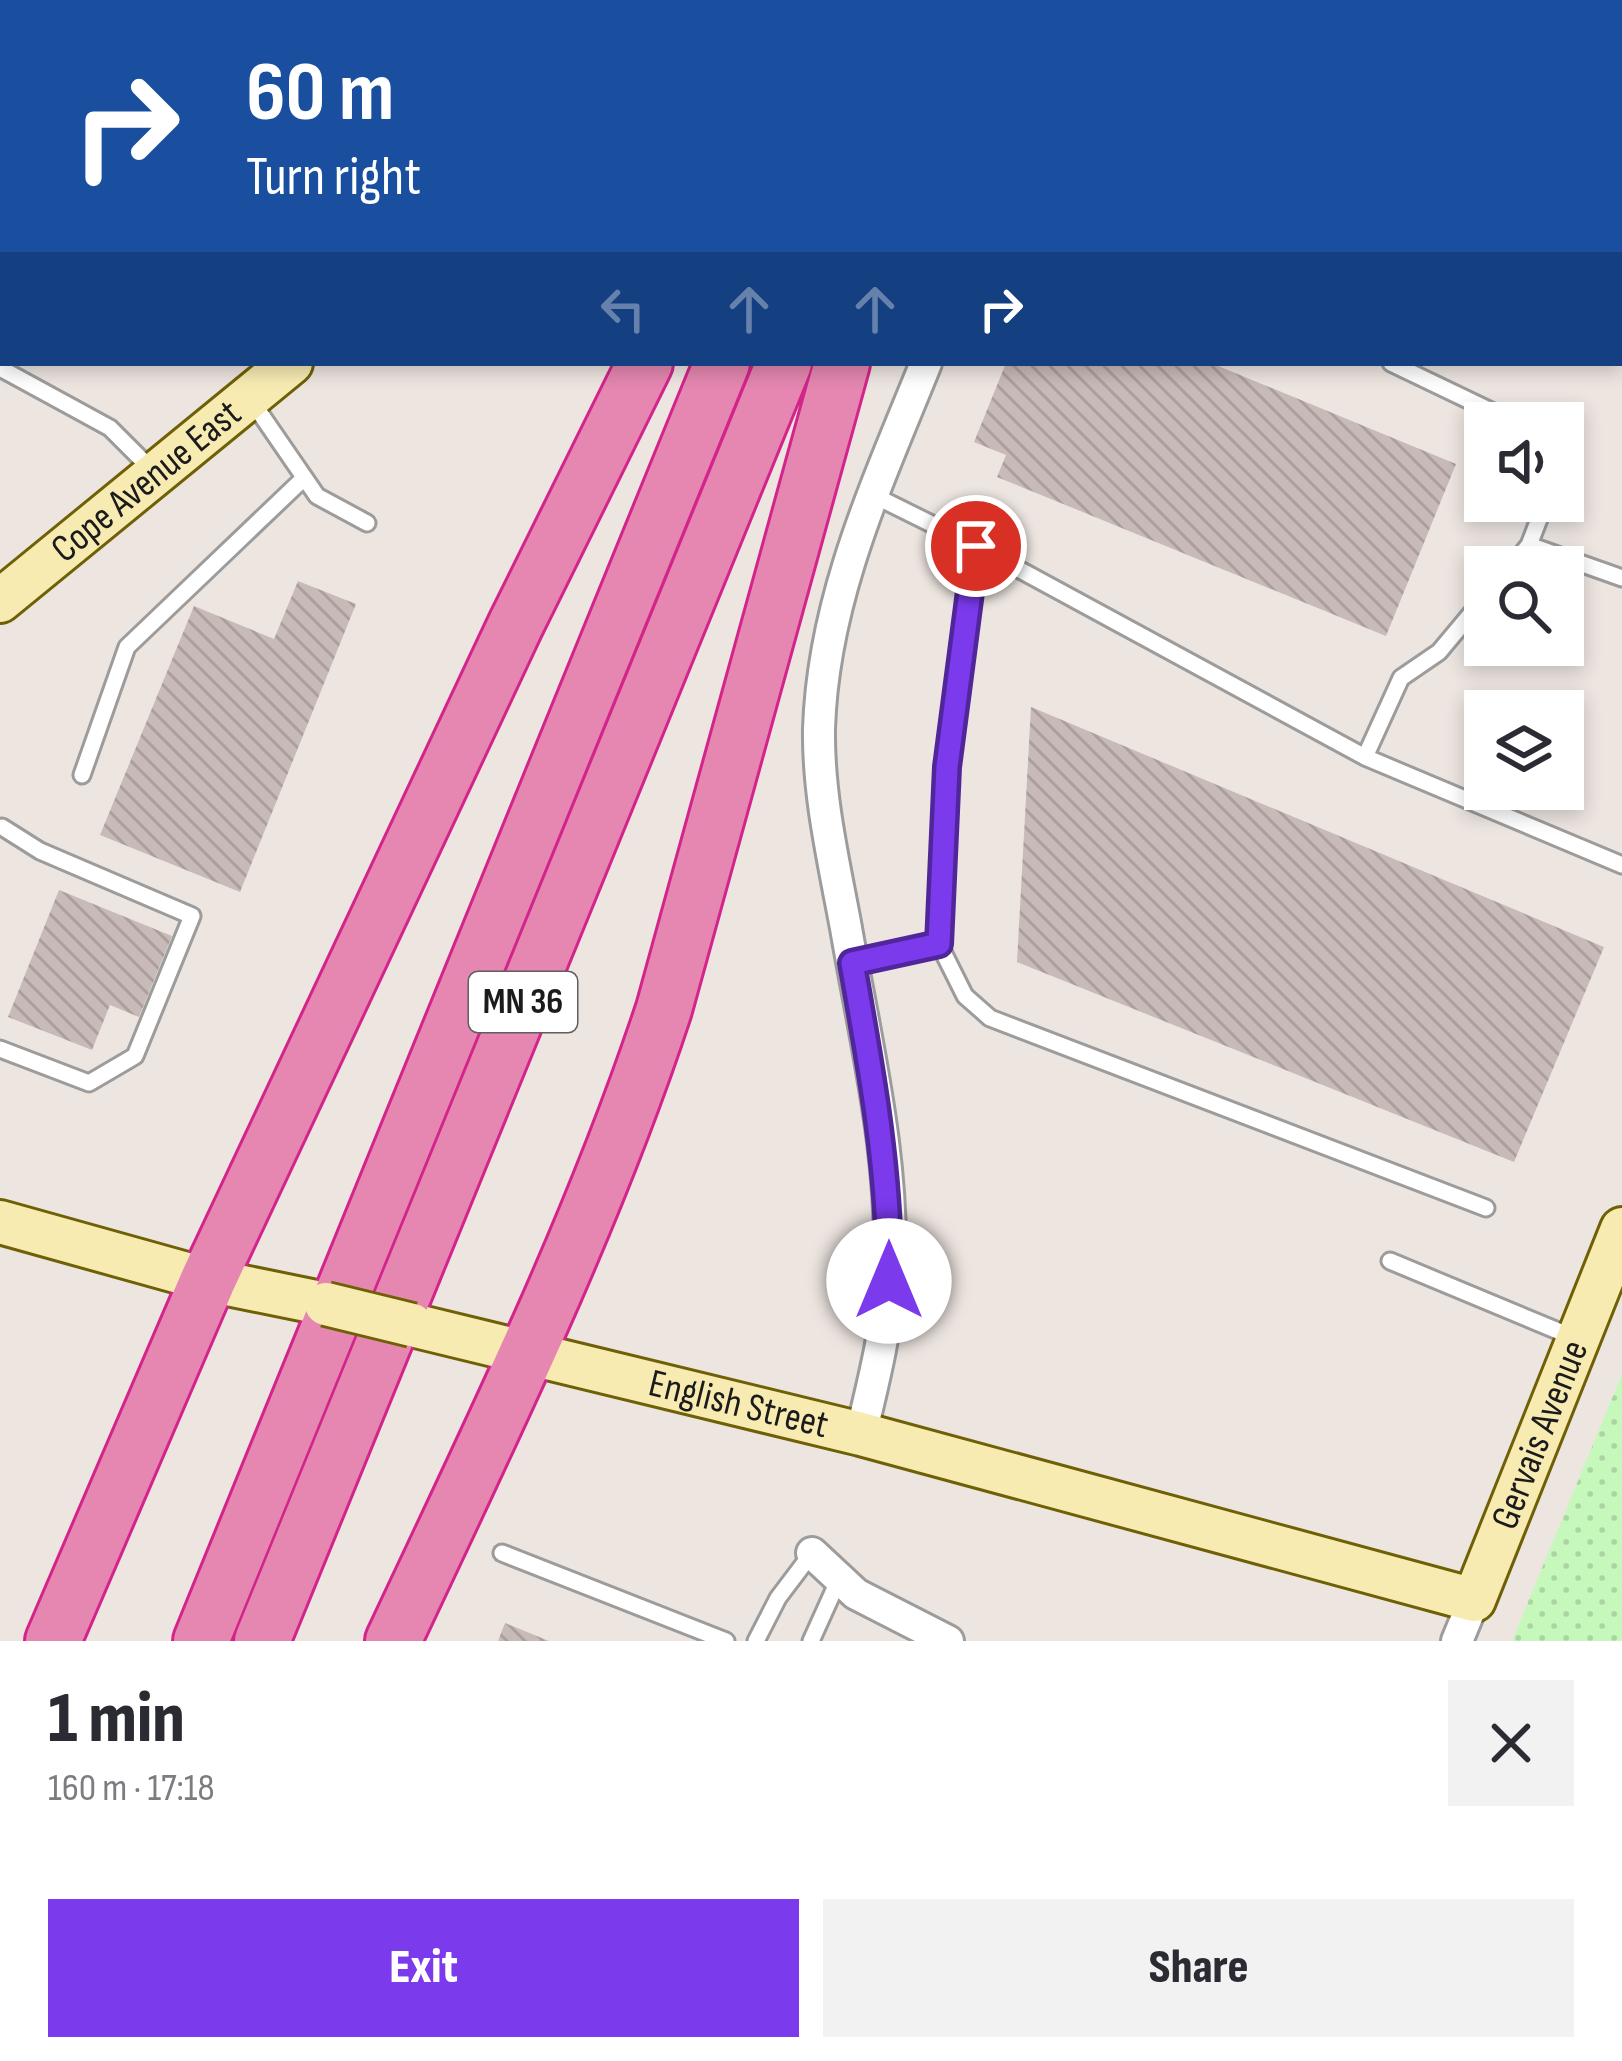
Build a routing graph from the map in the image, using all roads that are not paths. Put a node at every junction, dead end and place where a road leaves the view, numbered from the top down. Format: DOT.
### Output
graph roads {
  1 [pos="287,366"];
  2 [pos="644,366"];
  3 [pos="721,366"];
  4 [pos="783,366"];
  5 [pos="841,366"];
  6 [pos="925,366"];
  7 [pos="1397,366"];
  8 [pos="0,368"];
  9 [pos="249,398"];
  10 [pos="1472,402"];
  11 [pos="155,473"];
  12 [pos="304,478"];
  13 [pos="873,495"];
  14 [pos="1538,522"];
  15 [pos="368,523"];
  16 [pos="1529,545"];
  17 [pos="976,546"];
  18 [pos="1622,578"];
  19 [pos="0,601"];
  20 [pos="1464,623"];
  21 [pos="1366,757"];
  22 [pos="82,775"];
  23 [pos="1,828"];
  24 [pos="1622,865"];
  25 [pos="939,944"];
  26 [pos="852,963"];
  27 [pos="0,1049"];
  28 [pos="1486,1208"];
  29 [pos="0,1222"];
  30 [pos="1622,1229"];
  31 [pos="1390,1262"];
  32 [pos="208,1280"];
  33 [pos="1578,1339"];
  34 [pos="529,1351"];
  35 [pos="861,1434"];
  36 [pos="502,1553"];
  37 [pos="812,1553"];
  38 [pos="839,1579"];
  39 [pos="1474,1600"];
  40 [pos="53,1641"];
  41 [pos="201,1641"];
  42 [pos="262,1641"];
  43 [pos="393,1641"];
  44 [pos="726,1641"];
  45 [pos="756,1641"];
  46 [pos="811,1641"];
  47 [pos="948,1641"];
  48 [pos="1457,1641"];
  1 -- 9 [label="street, Cope Avenue East"];
  2 -- 32 [label="highway"];
  3 -- 41 [label="highway, MN 36"];
  4 -- 42 [label="highway, MN 36"];
  5 -- 34 [label="highway"];
  6 -- 13 [label="street"];
  7 -- 10 [label="lane"];
  8 -- 11 [label="lane"];
  9 -- 11 [label="street, Cope Avenue East"];
  9 -- 12 [label="lane"];
  11 -- 19 [label="street, Cope Avenue East"];
  12 -- 15 [label="lane"];
  12 -- 22 [label="lane"];
  13 -- 17 [label="lane"];
  13 -- 26 [label="street"];
  14 -- 16 [label="lane"];
  16 -- 18 [label="lane"];
  17 -- 21 [label="lane"];
  17 -- 25 [label="lane"];
  20 -- 21 [label="lane"];
  21 -- 24 [label="lane"];
  23 -- 27 [label="lane"];
  25 -- 26 [label="lane"];
  25 -- 28 [label="lane"];
  26 -- 35 [label="street"];
  29 -- 32 [label="street, English Street"];
  30 -- 33 [label="street, Gervais Avenue"];
  31 -- 33 [label="lane"];
  32 -- 34 [label="street, English Street, bridge"];
  32 -- 40 [label="highway"];
  33 -- 39 [label="street, Gervais Avenue"];
  34 -- 35 [label="street, English Street"];
  34 -- 43 [label="highway"];
  35 -- 39 [label="street, English Street"];
  36 -- 44 [label="lane"];
  37 -- 38 [label="street"];
  37 -- 45 [label="lane"];
  38 -- 46 [label="lane"];
  38 -- 47 [label="street"];
  39 -- 48 [label="street, Gervais Avenue"];
}
